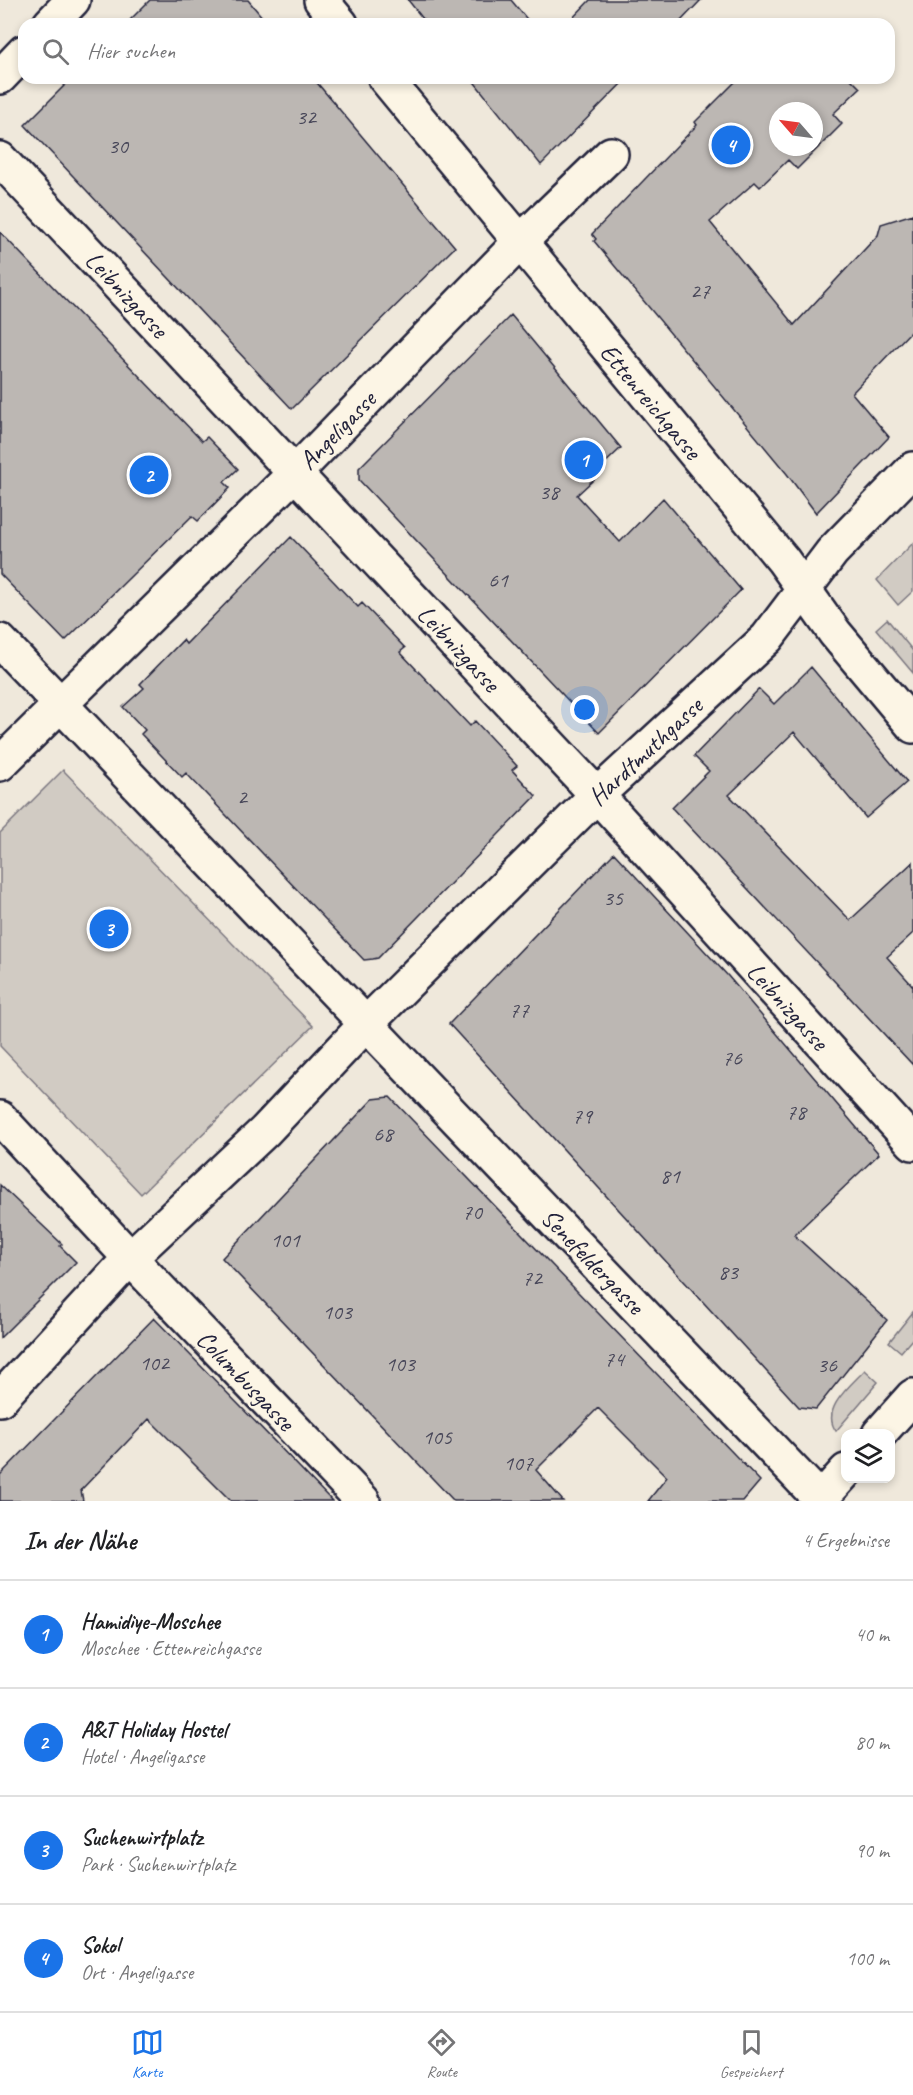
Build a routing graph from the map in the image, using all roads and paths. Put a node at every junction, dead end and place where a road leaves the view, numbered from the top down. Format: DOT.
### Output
graph roads {
  1 [pos="73,0"];
  2 [pos="321,0"];
  3 [pos="56,18"];
  4 [pos="336,18"];
  5 [pos="18,58"];
  6 [pos="0,77"];
  7 [pos="390,84"];
  8 [pos="612,154"];
  9 [pos="0,159"];
  10 [pos="519,243"];
  11 [pos="913,469"];
  12 [pos="295,473"];
  13 [pos="804,591"];
  14 [pos="0,641"];
  15 [pos="59,705"];
  16 [pos="913,726"];
  17 [pos="0,764"];
  18 [pos="597,795"];
  19 [pos="366,1023"];
  20 [pos="0,1118"];
  21 [pos="913,1143"];
  22 [pos="130,1258"];
  23 [pos="913,1396"];
  24 [pos="0,1399"];
  25 [pos="883,1429"];
  26 [pos="841,1477"];
  27 [pos="820,1500"];
  28 [pos="363,1501"];
  1 -- 3 [label="street"];
  2 -- 4 [label="street"];
  5 -- 6 [label="street"];
  7 -- 10 [label="street, Ettenreichgasse"];
  8 -- 10 [label="street, Angeligasse"];
  9 -- 12 [label="street, Leibnizgasse"];
  10 -- 12 [label="street, Angeligasse"];
  10 -- 13 [label="street, Ettenreichgasse"];
  11 -- 13 [label="street, Hardtmuthgasse"];
  12 -- 15 [label="street, Angeligasse"];
  12 -- 18 [label="street, Leibnizgasse"];
  13 -- 16 [label="street, Ettenreichgasse"];
  13 -- 18 [label="street, Hardtmuthgasse"];
  14 -- 15 [label="street"];
  15 -- 17 [label="street, Angeligasse"];
  15 -- 19 [label="street, Senefeldergasse"];
  18 -- 19 [label="street, Hardtmuthgasse"];
  18 -- 21 [label="street, Leibnizgasse"];
  19 -- 22 [label="street, Hardtmuthgasse"];
  19 -- 27 [label="street, Senefeldergasse"];
  20 -- 22 [label="street, Columbusgasse"];
  22 -- 24 [label="street"];
  22 -- 28 [label="street, Columbusgasse"];
  23 -- 25 [label="street"];
  26 -- 27 [label="street"];
}
